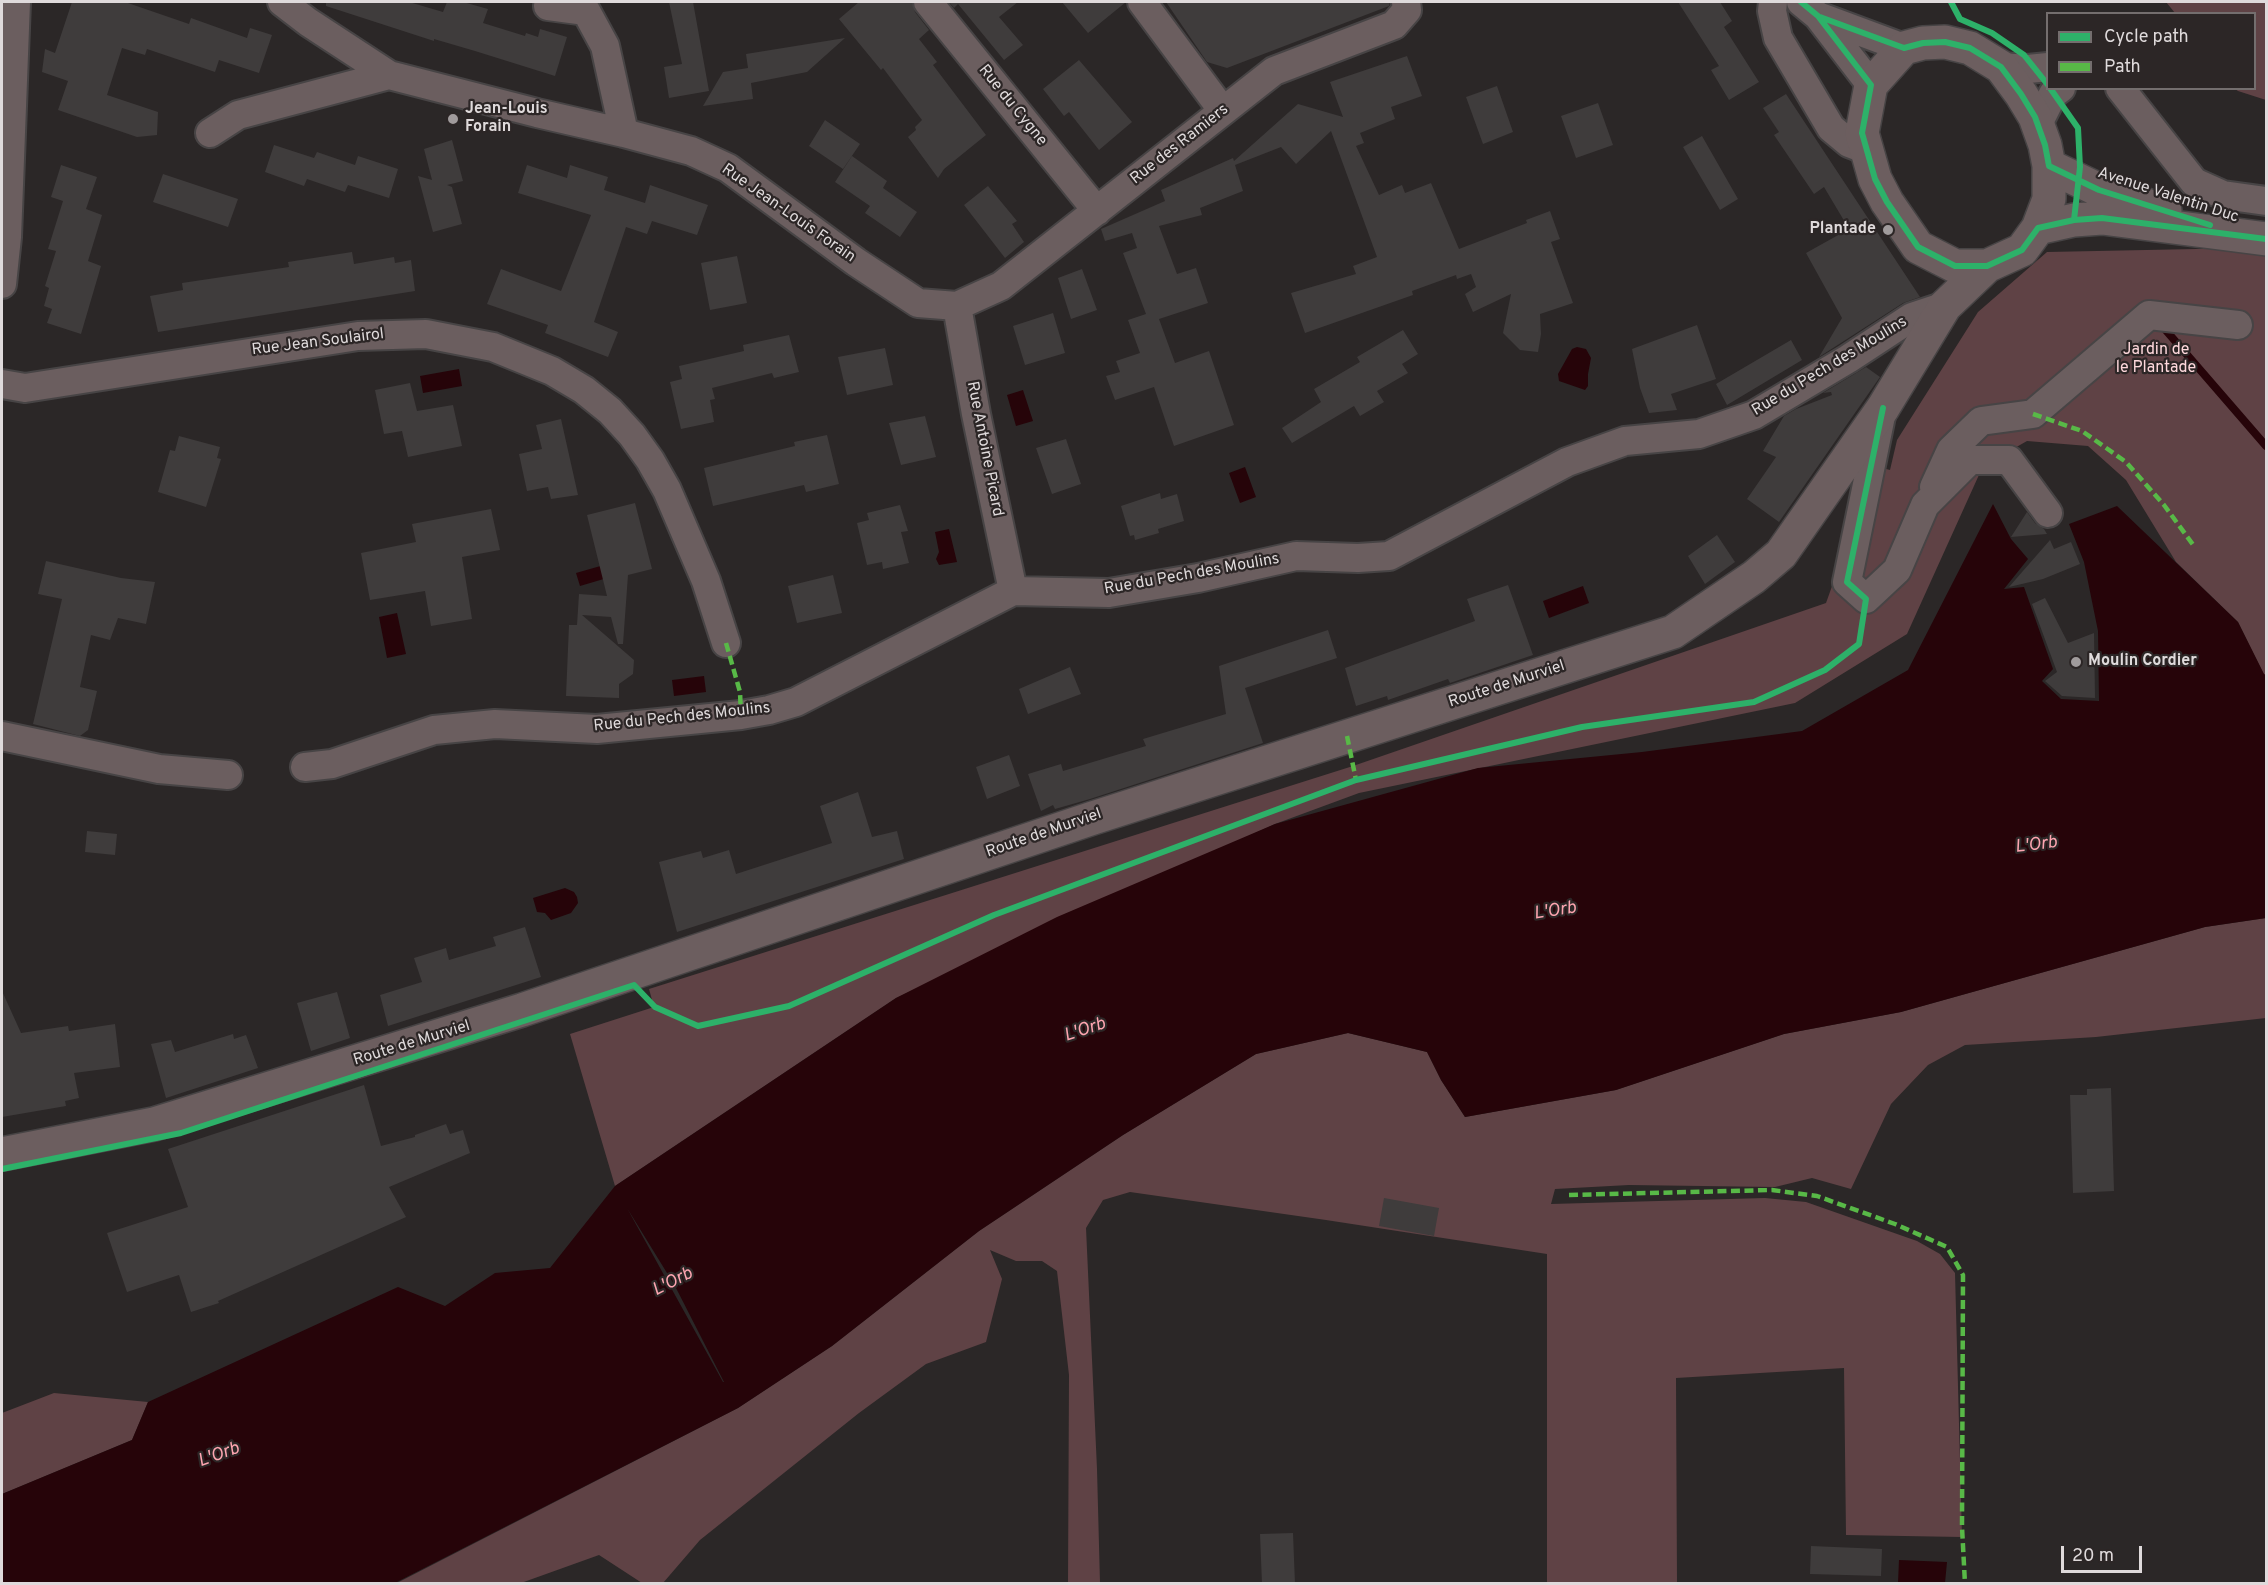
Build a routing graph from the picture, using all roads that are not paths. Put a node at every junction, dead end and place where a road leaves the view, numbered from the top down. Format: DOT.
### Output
graph roads {
  1 [pos="16,2"];
  2 [pos="282,2"];
  3 [pos="928,2"];
  4 [pos="1142,2"];
  5 [pos="1407,2"];
  6 [pos="1773,2"];
  7 [pos="548,6"];
  8 [pos="1810,9"];
  9 [pos="1904,48"];
  10 [pos="2001,67"];
  11 [pos="2046,67"];
  12 [pos="389,75"];
  13 [pos="1871,85"];
  14 [pos="2059,90"];
  15 [pos="2122,90"];
  16 [pos="1223,111"];
  17 [pos="2037,124"];
  18 [pos="210,133"];
  19 [pos="624,133"];
  20 [pos="1868,150"];
  21 [pos="2049,166"];
  22 [pos="2266,201"];
  23 [pos="1097,211"];
  24 [pos="2038,228"];
  25 [pos="4,236"];
  26 [pos="2257,238"];
  27 [pos="1955,266"];
  28 [pos="1987,266"];
  29 [pos="2,284"];
  30 [pos="957,306"];
  31 [pos="1945,306"];
  32 [pos="2238,325"];
  33 [pos="2,384"];
  34 [pos="1883,408"];
  35 [pos="1925,505"];
  36 [pos="2048,513"];
  37 [pos="1013,591"];
  38 [pos="726,643"];
  39 [pos="2,736"];
  40 [pos="305,767"];
  41 [pos="228,775"];
  42 [pos="2,1154"];
  1 -- 25 [label="street"];
  2 -- 12 [label="street, Rue Jean-Louis Forain"];
  3 -- 23 [label="street, Rue du Cygne"];
  4 -- 16 [label="street"];
  5 -- 16 [label="street, Rue des Ramiers"];
  6 -- 20 [label="street"];
  7 -- 19 [label="street"];
  8 -- 9 [label="street"];
  8 -- 13 [label="street"];
  9 -- 10 [label="main road"];
  9 -- 13 [label="main road"];
  10 -- 11 [label="street"];
  10 -- 17 [label="main road"];
  12 -- 18 [label="street"];
  12 -- 19 [label="street, Rue Jean-Louis Forain"];
  13 -- 20 [label="main road"];
  14 -- 17 [label="street"];
  15 -- 22 [label="street"];
  16 -- 23 [label="street, Rue des Ramiers"];
  17 -- 21 [label="main road"];
  19 -- 30 [label="street, Rue Jean-Louis Forain"];
  20 -- 27 [label="main road"];
  21 -- 24 [label="main road"];
  21 -- 26 [label="main road, Avenue Valentin Duc"];
  23 -- 30 [label="street, Rue des Ramiers"];
  24 -- 26 [label="main road, Avenue Valentin Duc"];
  24 -- 28 [label="main road"];
  25 -- 29 [label="street"];
  27 -- 28 [label="main road"];
  27 -- 31 [label="main road, Route de Murviel"];
  28 -- 31 [label="main road, Route de Murviel"];
  30 -- 37 [label="street, Rue Antoine Picard"];
  31 -- 34 [label="main road, Route de Murviel"];
  31 -- 37 [label="street, Rue du Pech des Moulins"];
  32 -- 35 [label="street"];
  33 -- 38 [label="street, Rue Jean Soulairol"];
  34 -- 35 [label="street"];
  34 -- 42 [label="main road, Route de Murviel"];
  35 -- 36 [label="street"];
  37 -- 40 [label="street, Rue du Pech des Moulins"];
  39 -- 41 [label="street"];
}
